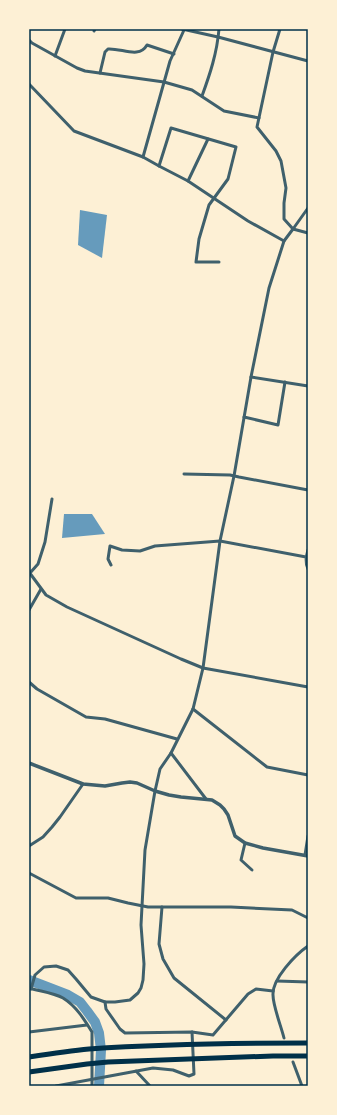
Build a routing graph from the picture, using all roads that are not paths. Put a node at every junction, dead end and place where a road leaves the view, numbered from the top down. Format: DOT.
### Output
graph roads {
  1 [pos="65,29"];
  2 [pos="183,29"];
  3 [pos="219,29"];
  4 [pos="280,29"];
  5 [pos="218,37"];
  6 [pos="29,40"];
  7 [pos="273,52"];
  8 [pos="174,54"];
  9 [pos="55,56"];
  10 [pos="308,61"];
  11 [pos="100,73"];
  12 [pos="164,82"];
  13 [pos="29,84"];
  14 [pos="202,96"];
  15 [pos="259,118"];
  16 [pos="208,139"];
  17 [pos="143,157"];
  18 [pos="159,166"];
  19 [pos="188,181"];
  20 [pos="213,198"];
  21 [pos="308,208"];
  22 [pos="293,229"];
  23 [pos="308,233"];
  24 [pos="284,241"];
  25 [pos="219,262"];
  26 [pos="251,377"];
  27 [pos="284,382"];
  28 [pos="308,386"];
  29 [pos="244,416"];
  30 [pos="184,474"];
  31 [pos="234,476"];
  32 [pos="308,490"];
  33 [pos="52,499"];
  34 [pos="220,541"];
  35 [pos="308,550"];
  36 [pos="306,557"];
  37 [pos="111,564"];
  38 [pos="308,569"];
  39 [pos="30,572"];
  40 [pos="41,589"];
  41 [pos="29,610"];
  42 [pos="203,668"];
  43 [pos="29,682"];
  44 [pos="308,687"];
  45 [pos="194,709"];
  46 [pos="177,739"];
  47 [pos="170,753"];
  48 [pos="29,763"];
  49 [pos="308,775"];
  50 [pos="83,784"];
  51 [pos="155,791"];
  52 [pos="206,799"];
  53 [pos="308,836"];
  54 [pos="244,843"];
  55 [pos="29,846"];
  56 [pos="306,856"];
  57 [pos="252,870"];
  58 [pos="29,872"];
  59 [pos="141,905"];
  60 [pos="162,906"];
  61 [pos="308,918"];
  62 [pos="308,946"];
  63 [pos="277,981"];
  64 [pos="308,982"];
  65 [pos="30,988"];
  66 [pos="273,991"];
  67 [pos="105,1002"];
  68 [pos="226,1020"];
  69 [pos="88,1024"];
  70 [pos="29,1032"];
  71 [pos="192,1032"];
  72 [pos="284,1038"];
  73 [pos="308,1043"];
  74 [pos="29,1056"];
  75 [pos="308,1056"];
  76 [pos="293,1062"];
  77 [pos="136,1071"];
  78 [pos="29,1072"];
  79 [pos="92,1080"];
  80 [pos="56,1086"];
  81 [pos="92,1086"];
  82 [pos="150,1086"];
  83 [pos="302,1086"];
  1 -- 9 [label="street"];
  2 -- 5 [label="street"];
  2 -- 8 [label="street"];
  3 -- 5 [label="street"];
  4 -- 7 [label="street"];
  5 -- 7 [label="street"];
  5 -- 14 [label="street"];
  6 -- 9 [label="street"];
  7 -- 10 [label="street"];
  7 -- 15 [label="street"];
  8 -- 11 [label="street"];
  8 -- 12 [label="street"];
  9 -- 11 [label="street"];
  11 -- 12 [label="street"];
  12 -- 14 [label="street"];
  12 -- 17 [label="street"];
  13 -- 17 [label="street"];
  14 -- 15 [label="street"];
  15 -- 22 [label="street"];
  16 -- 18 [label="street"];
  16 -- 19 [label="street"];
  16 -- 20 [label="street"];
  17 -- 18 [label="street"];
  18 -- 19 [label="street"];
  19 -- 20 [label="street"];
  20 -- 24 [label="street"];
  20 -- 25 [label="street"];
  21 -- 22 [label="street"];
  22 -- 23 [label="street"];
  22 -- 24 [label="street"];
  24 -- 26 [label="street"];
  26 -- 27 [label="street"];
  26 -- 29 [label="street"];
  27 -- 28 [label="street"];
  27 -- 29 [label="street"];
  29 -- 31 [label="street"];
  30 -- 31 [label="street"];
  31 -- 32 [label="street"];
  31 -- 34 [label="street"];
  33 -- 39 [label="street"];
  34 -- 36 [label="street"];
  34 -- 37 [label="street"];
  34 -- 42 [label="street"];
  35 -- 36 [label="street"];
  36 -- 38 [label="street"];
  39 -- 40 [label="street"];
  40 -- 41 [label="street"];
  40 -- 42 [label="street"];
  42 -- 44 [label="street"];
  42 -- 45 [label="street"];
  43 -- 46 [label="street"];
  45 -- 46 [label="street"];
  45 -- 49 [label="street"];
  46 -- 47 [label="street"];
  47 -- 51 [label="street"];
  47 -- 52 [label="street"];
  48 -- 50 [label="street"];
  50 -- 51 [label="street"];
  50 -- 55 [label="street"];
  51 -- 52 [label="street"];
  51 -- 59 [label="street"];
  52 -- 54 [label="street"];
  53 -- 56 [label="street"];
  54 -- 56 [label="street"];
  54 -- 57 [label="street"];
  58 -- 59 [label="street"];
  59 -- 60 [label="street"];
  59 -- 67 [label="street"];
  60 -- 61 [label="street"];
  60 -- 68 [label="street"];
  62 -- 63 [label="street"];
  63 -- 64 [label="street"];
  63 -- 66 [label="street"];
  65 -- 67 [label="street"];
  65 -- 69 [label="street"];
  66 -- 68 [label="street"];
  66 -- 72 [label="street"];
  67 -- 71 [label="street"];
  68 -- 71 [label="street"];
  69 -- 70 [label="street"];
  69 -- 79 [label="street"];
  71 -- 77 [label="street"];
  73 -- 74 [label="highway"];
  75 -- 78 [label="highway"];
  76 -- 83 [label="street"];
  77 -- 79 [label="street"];
  77 -- 82 [label="street"];
  79 -- 80 [label="street"];
  79 -- 81 [label="street"];
}
